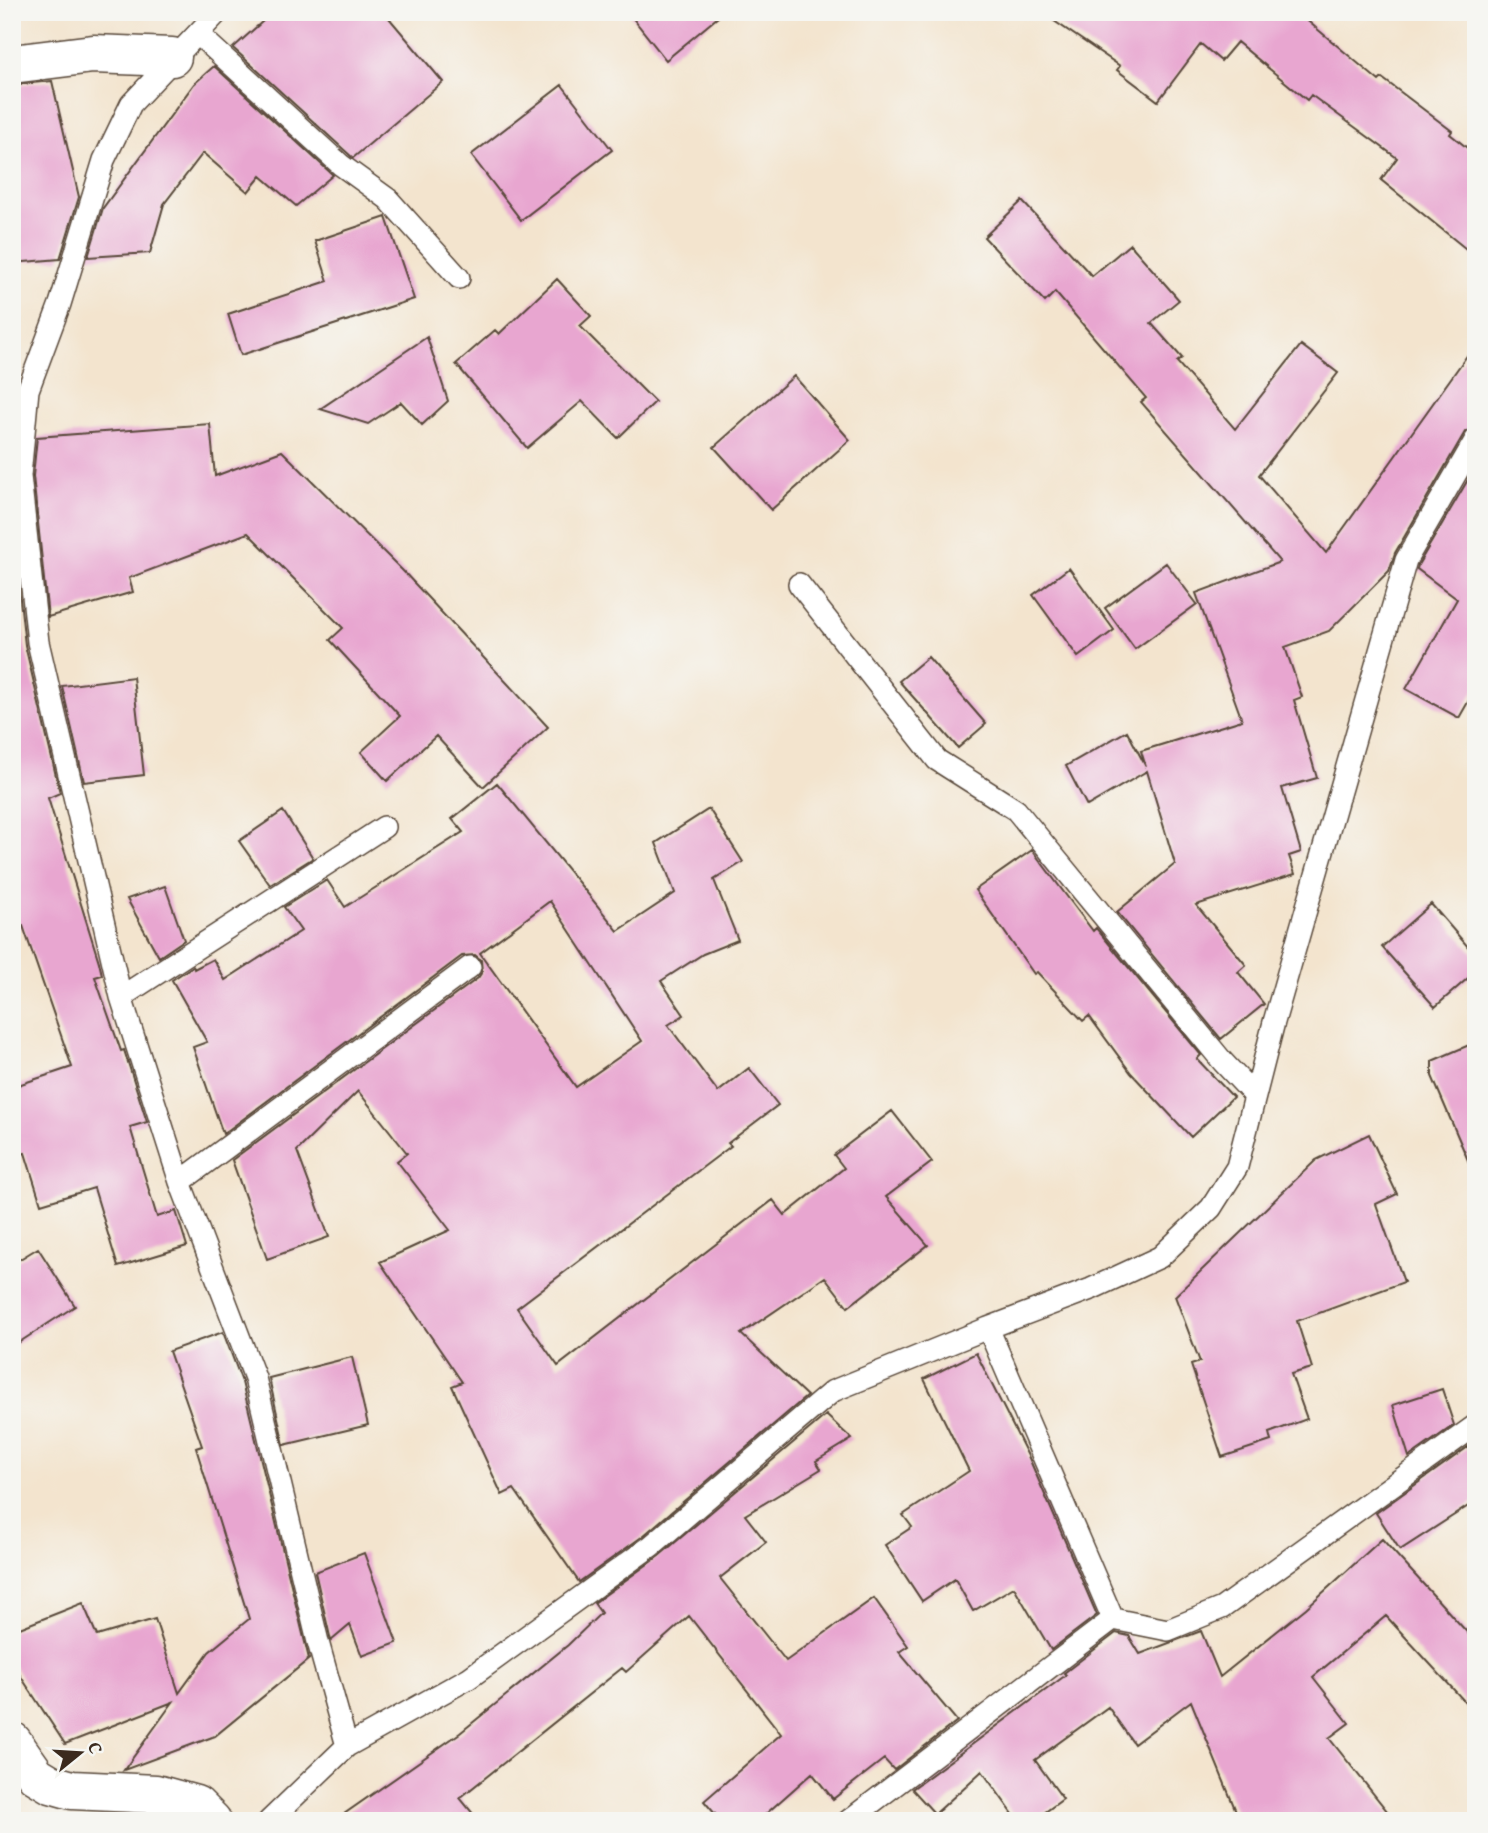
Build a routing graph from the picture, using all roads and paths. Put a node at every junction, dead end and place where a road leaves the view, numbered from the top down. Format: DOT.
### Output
graph roads {
  1 [pos="218,12"];
  2 [pos="185,45"];
  3 [pos="12,64"];
  4 [pos="459,278"];
  5 [pos="1476,439"];
  6 [pos="799,584"];
  7 [pos="384,827"];
  8 [pos="470,967"];
  9 [pos="121,997"];
  10 [pos="1255,1096"];
  11 [pos="180,1182"];
  12 [pos="988,1328"];
  13 [pos="1476,1425"];
  14 [pos="1113,1619"];
  15 [pos="12,1741"];
  16 [pos="347,1746"];
  17 [pos="212,1821"];
  18 [pos="269,1821"];
  19 [pos="848,1821"];
  1 -- 2 [label="lane"];
  2 -- 3 [label="street"];
  2 -- 4 [label="lane"];
  2 -- 9 [label="lane"];
  5 -- 10 [label="lane"];
  6 -- 10 [label="lane"];
  7 -- 9 [label="lane"];
  8 -- 11 [label="lane"];
  9 -- 11 [label="lane"];
  10 -- 12 [label="lane"];
  11 -- 16 [label="lane"];
  12 -- 14 [label="lane"];
  12 -- 16 [label="lane"];
  13 -- 14 [label="lane"];
  14 -- 19 [label="lane"];
  15 -- 17 [label="street"];
  16 -- 18 [label="lane"];
}
